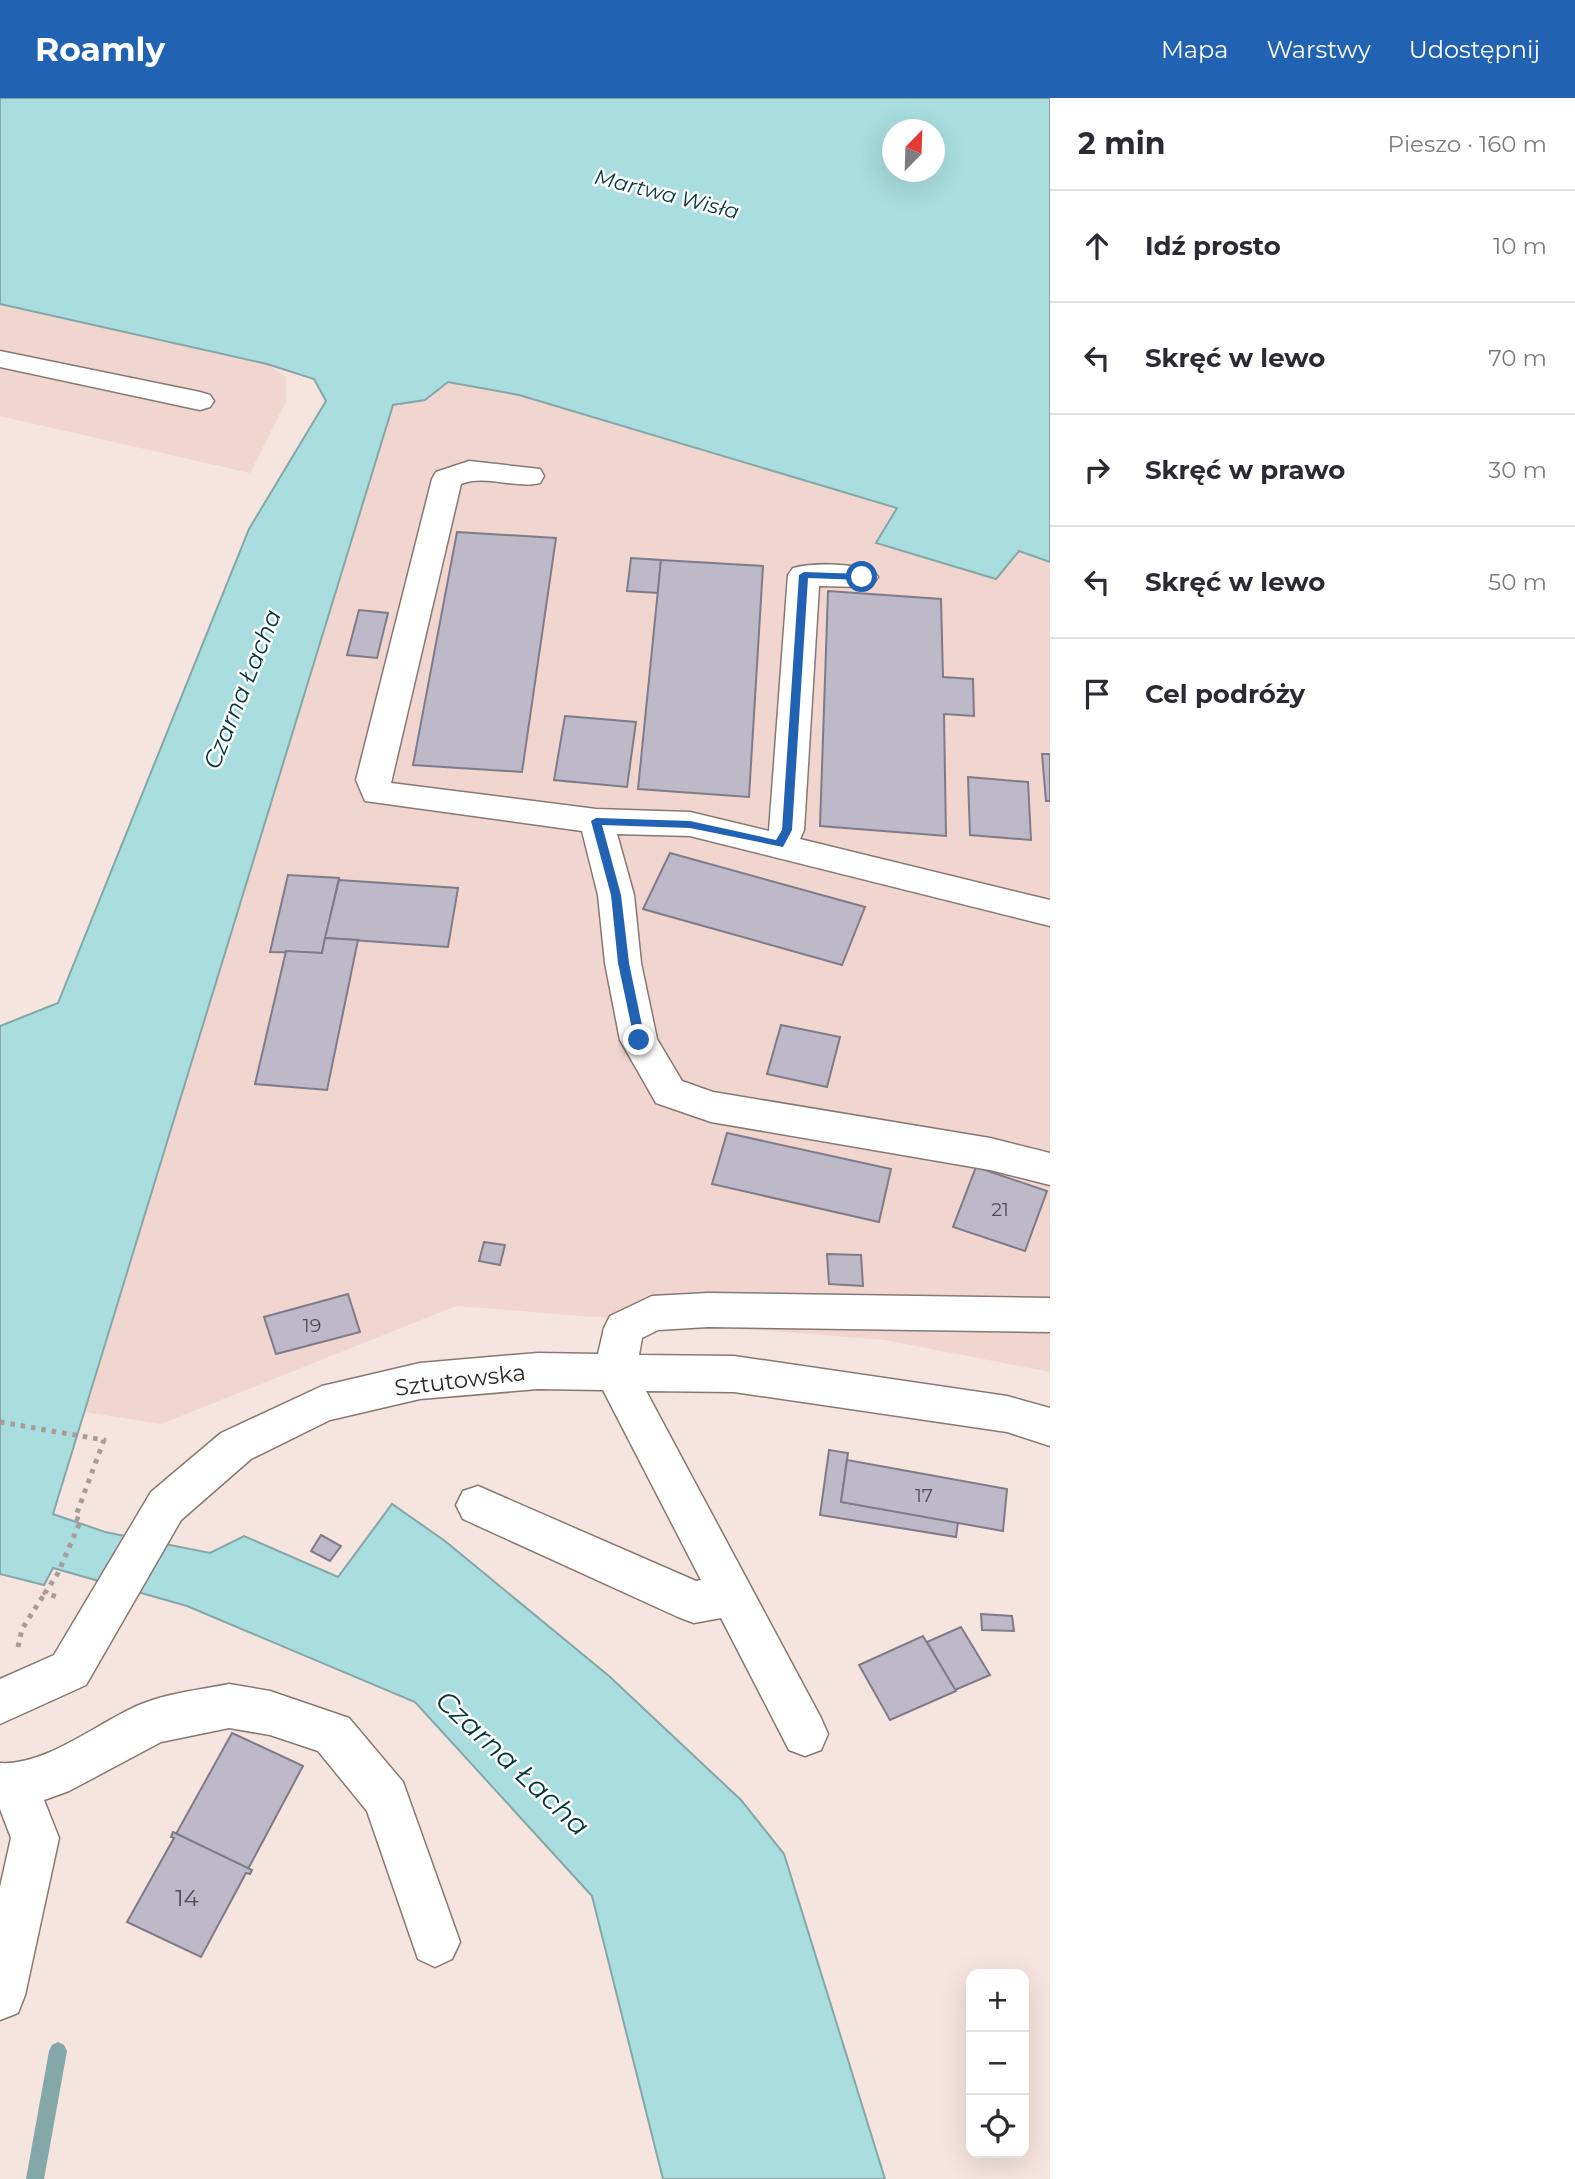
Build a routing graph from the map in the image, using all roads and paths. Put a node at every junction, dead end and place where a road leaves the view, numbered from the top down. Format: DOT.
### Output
graph roads {
  1 [pos="0,359"];
  2 [pos="200,401"];
  3 [pos="529,476"];
  4 [pos="862,577"];
  5 [pos="596,821"];
  6 [pos="779,845"];
  7 [pos="1050,913"];
  8 [pos="1050,1168"];
  9 [pos="1050,1315"];
  10 [pos="615,1372"];
  11 [pos="0,1422"];
  12 [pos="1050,1427"];
  13 [pos="478,1505"];
  14 [pos="732,1595"];
  15 [pos="84,1607"];
  16 [pos="0,1702"];
  17 [pos="805,1734"];
  18 [pos="7,1787"];
  19 [pos="435,1942"];
  20 [pos="0,1996"];
  1 -- 2 [label="street"];
  3 -- 5 [label="street"];
  4 -- 6 [label="street"];
  5 -- 6 [label="street"];
  5 -- 8 [label="street"];
  6 -- 7 [label="street"];
  9 -- 10 [label="street"];
  10 -- 12 [label="street, Sztutowska"];
  10 -- 14 [label="street"];
  10 -- 15 [label="street, Sztutowska"];
  11 -- 15 [label="path"];
  13 -- 14 [label="street"];
  14 -- 17 [label="street"];
  15 -- 16 [label="street, Sztutowska"];
  18 -- 19 [label="street"];
  18 -- 20 [label="street"];
}
